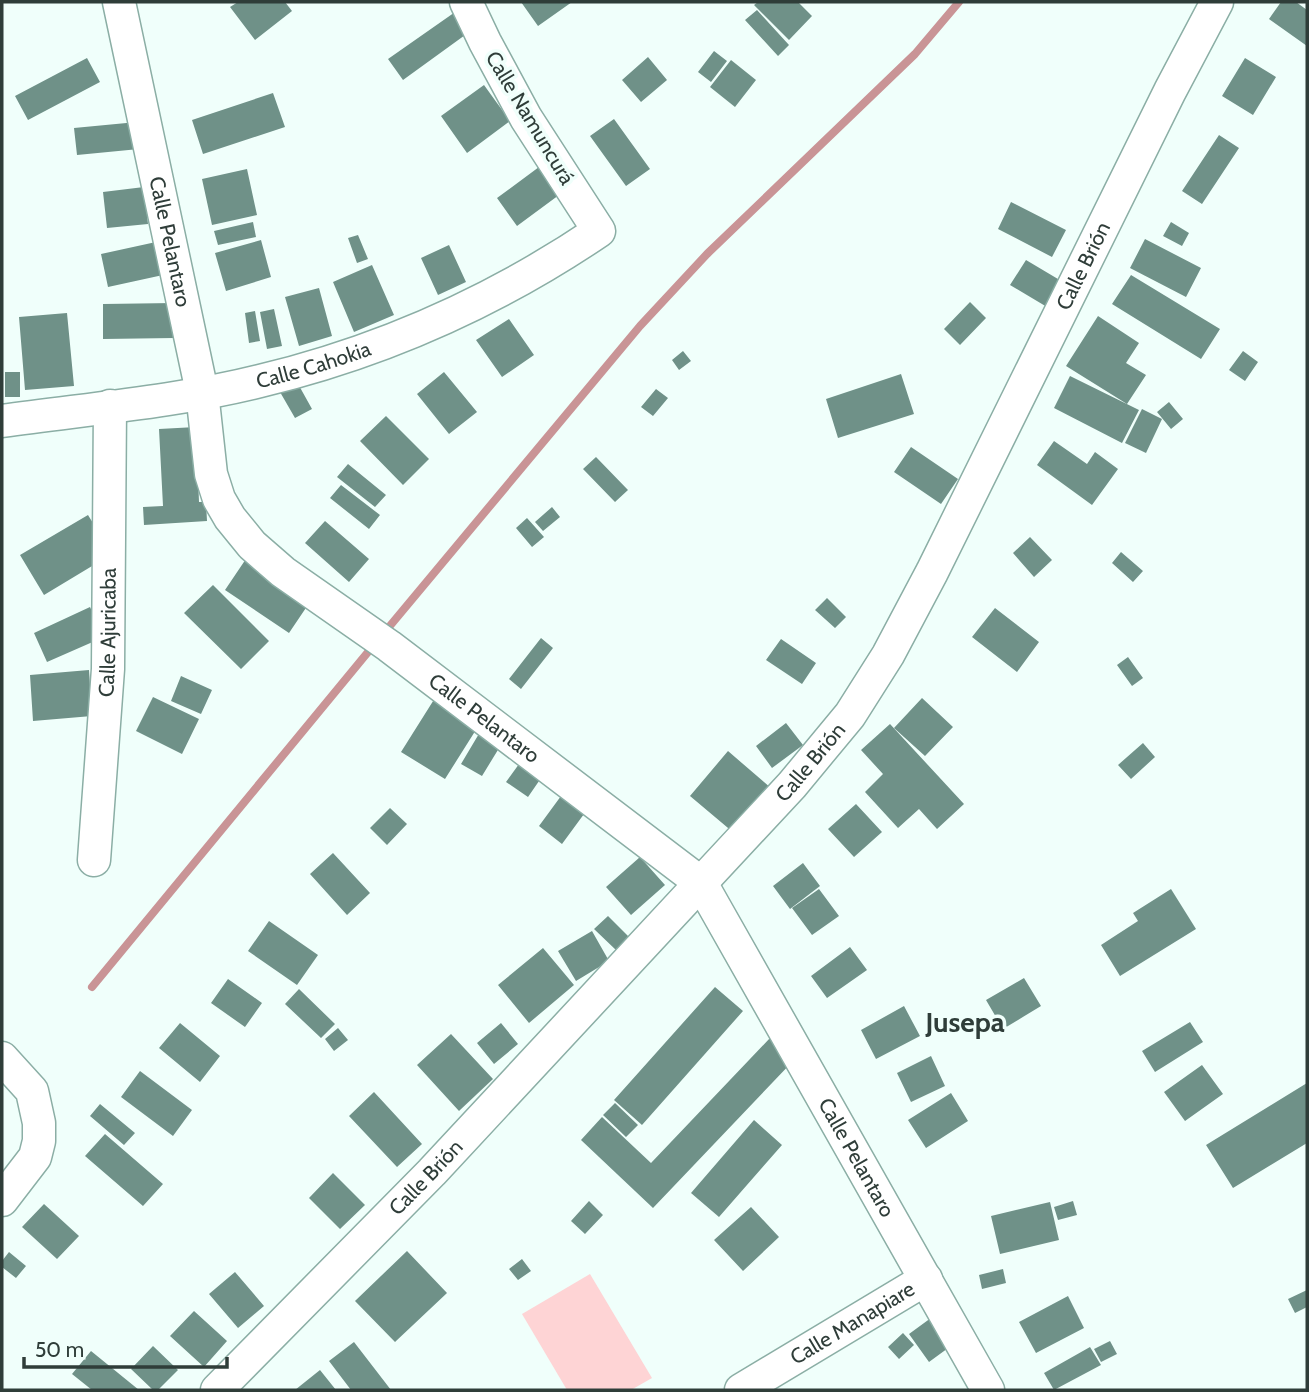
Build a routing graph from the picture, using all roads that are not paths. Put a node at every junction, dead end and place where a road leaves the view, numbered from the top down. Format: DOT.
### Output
graph roads {
  1 [pos="119,2"];
  2 [pos="466,2"];
  3 [pos="1217,2"];
  4 [pos="599,231"];
  5 [pos="202,392"];
  6 [pos="110,406"];
  7 [pos="2,421"];
  8 [pos="94,860"];
  9 [pos="701,883"];
  10 [pos="2,1058"];
  11 [pos="2,1200"];
  12 [pos="926,1279"];
  13 [pos="217,1390"];
  14 [pos="741,1390"];
  15 [pos="988,1390"];
  1 -- 5 [label="street, Calle Pelantaro"];
  2 -- 4 [label="street, Calle Namuncurá"];
  3 -- 9 [label="street, Calle Brión"];
  4 -- 5 [label="street, Calle Cahokia"];
  5 -- 6 [label="street, Calle Cahokia"];
  5 -- 9 [label="street, Calle Pelantaro"];
  6 -- 7 [label="street, Calle Cahokia"];
  6 -- 8 [label="street, Calle Ajuricaba"];
  9 -- 12 [label="street, Calle Pelantaro"];
  9 -- 13 [label="street, Calle Brión"];
  10 -- 11 [label="street"];
  12 -- 14 [label="street, Calle Manapiare"];
  12 -- 15 [label="street, Calle Pelantaro"];
}
